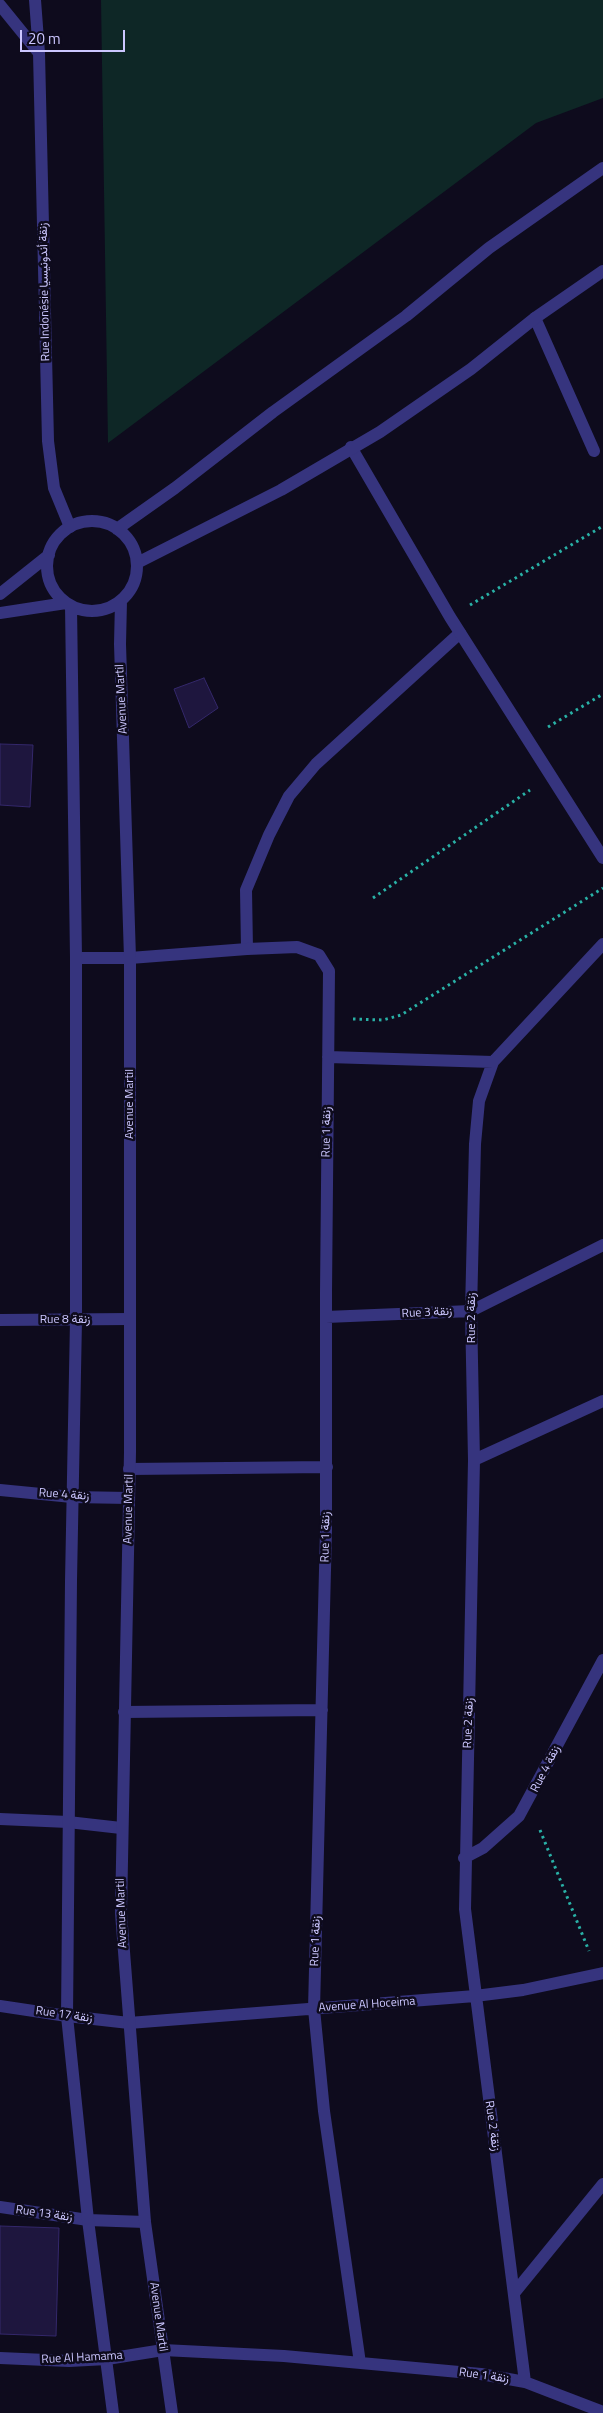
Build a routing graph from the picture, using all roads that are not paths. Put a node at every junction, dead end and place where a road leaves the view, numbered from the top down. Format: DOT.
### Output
graph roads {
  1 [pos="35,0"];
  2 [pos="0,4"];
  3 [pos="40,53"];
  4 [pos="603,168"];
  5 [pos="603,272"];
  6 [pos="535,318"];
  7 [pos="351,447"];
  8 [pos="594,451"];
  9 [pos="70,527"];
  10 [pos="117,529"];
  11 [pos="49,555"];
  12 [pos="137,563"];
  13 [pos="0,594"];
  14 [pos="121,601"];
  15 [pos="69,605"];
  16 [pos="0,613"];
  17 [pos="460,633"];
  18 [pos="603,858"];
  19 [pos="603,944"];
  20 [pos="247,948"];
  21 [pos="76,958"];
  22 [pos="130,958"];
  23 [pos="328,1057"];
  24 [pos="493,1062"];
  25 [pos="603,1246"];
  26 [pos="471,1311"];
  27 [pos="326,1317"];
  28 [pos="130,1319"];
  29 [pos="0,1320"];
  30 [pos="76,1320"];
  31 [pos="603,1401"];
  32 [pos="474,1460"];
  33 [pos="326,1467"];
  34 [pos="129,1469"];
  35 [pos="0,1490"];
  36 [pos="72,1497"];
  37 [pos="129,1498"];
  38 [pos="603,1660"];
  39 [pos="322,1710"];
  40 [pos="124,1712"];
  41 [pos="0,1819"];
  42 [pos="68,1822"];
  43 [pos="122,1828"];
  44 [pos="464,1858"];
  45 [pos="600,1974"];
  46 [pos="475,1996"];
  47 [pos="0,2006"];
  48 [pos="314,2009"];
  49 [pos="67,2016"];
  50 [pos="129,2023"];
  51 [pos="603,2184"];
  52 [pos="0,2208"];
  53 [pos="88,2220"];
  54 [pos="145,2222"];
  55 [pos="516,2292"];
  56 [pos="163,2350"];
  57 [pos="0,2358"];
  58 [pos="107,2359"];
  59 [pos="360,2363"];
  60 [pos="525,2382"];
  61 [pos="603,2412"];
  62 [pos="113,2413"];
  63 [pos="172,2413"];
  1 -- 3 [label="street, Rue Indonésie زنقة أندونيسيا"];
  2 -- 3 [label="street"];
  3 -- 9 [label="street, Rue Indonésie زنقة أندونيسيا"];
  4 -- 10 [label="street"];
  5 -- 6 [label="street"];
  6 -- 7 [label="street"];
  6 -- 8 [label="street"];
  7 -- 12 [label="street"];
  7 -- 17 [label="street"];
  9 -- 10 [label="street"];
  9 -- 11 [label="street"];
  10 -- 12 [label="street"];
  11 -- 13 [label="street"];
  11 -- 15 [label="street"];
  12 -- 14 [label="street"];
  14 -- 15 [label="street"];
  14 -- 22 [label="street, Avenue Martil"];
  15 -- 16 [label="street"];
  15 -- 21 [label="street"];
  17 -- 18 [label="street"];
  17 -- 20 [label="street"];
  19 -- 24 [label="street"];
  20 -- 22 [label="street, Rue 1 زنقة"];
  20 -- 23 [label="street, Rue 1 زنقة"];
  21 -- 22 [label="street, Rue 1 زنقة"];
  21 -- 30 [label="street"];
  22 -- 28 [label="street, Avenue Martil"];
  23 -- 24 [label="street"];
  23 -- 27 [label="street, Rue 1 زنقة"];
  24 -- 26 [label="street, Rue 2 زنقة"];
  25 -- 26 [label="street, Rue 3 زنقة"];
  26 -- 27 [label="street, Rue 3 زنقة"];
  26 -- 32 [label="street, Rue 2 زنقة"];
  27 -- 33 [label="street, Rue 1 زنقة"];
  28 -- 30 [label="street, Rue 8 زنقة"];
  28 -- 34 [label="street, Avenue Martil"];
  29 -- 30 [label="street, Rue 8 زنقة"];
  30 -- 36 [label="street"];
  31 -- 32 [label="street"];
  32 -- 44 [label="street, Rue 2 زنقة"];
  33 -- 34 [label="street"];
  33 -- 39 [label="street, Rue 1 زنقة"];
  34 -- 37 [label="street, Avenue Martil"];
  35 -- 36 [label="street, Rue 4 زنقة"];
  36 -- 37 [label="street, Rue 4 زنقة"];
  36 -- 42 [label="street"];
  37 -- 40 [label="street, Avenue Martil"];
  38 -- 44 [label="street, Rue 4 زنقة"];
  39 -- 40 [label="street"];
  39 -- 48 [label="street, Rue 1 زنقة"];
  40 -- 43 [label="street, Avenue Martil"];
  41 -- 42 [label="street"];
  42 -- 43 [label="street"];
  42 -- 49 [label="street"];
  43 -- 50 [label="street, Avenue Martil"];
  44 -- 46 [label="street, Rue 2 زنقة"];
  45 -- 46 [label="street, Avenue Al Hoceima"];
  46 -- 48 [label="street, Avenue Al Hoceima"];
  46 -- 55 [label="street, Rue 2 زنقة"];
  47 -- 49 [label="street, Rue 17 زنقة"];
  48 -- 50 [label="street, Avenue Al Hoceima"];
  48 -- 59 [label="street, Rue 1 زنقة"];
  49 -- 50 [label="street, Rue 17 زنقة"];
  49 -- 53 [label="street"];
  50 -- 54 [label="street, Avenue Martil"];
  51 -- 55 [label="street"];
  52 -- 53 [label="street, Rue 13 زنقة"];
  53 -- 54 [label="street, Rue 13 زنقة"];
  53 -- 58 [label="street"];
  54 -- 56 [label="street, Avenue Martil"];
  55 -- 60 [label="street, Rue 2 زنقة"];
  56 -- 58 [label="street, Rue Al Hamama"];
  56 -- 59 [label="street, Rue 1 زنقة"];
  56 -- 63 [label="street, Avenue Martil"];
  57 -- 58 [label="street, Rue Al Hamama"];
  58 -- 62 [label="street"];
  59 -- 60 [label="street, Rue 1 زنقة"];
  60 -- 61 [label="street, Rue 1 زنقة"];
}
